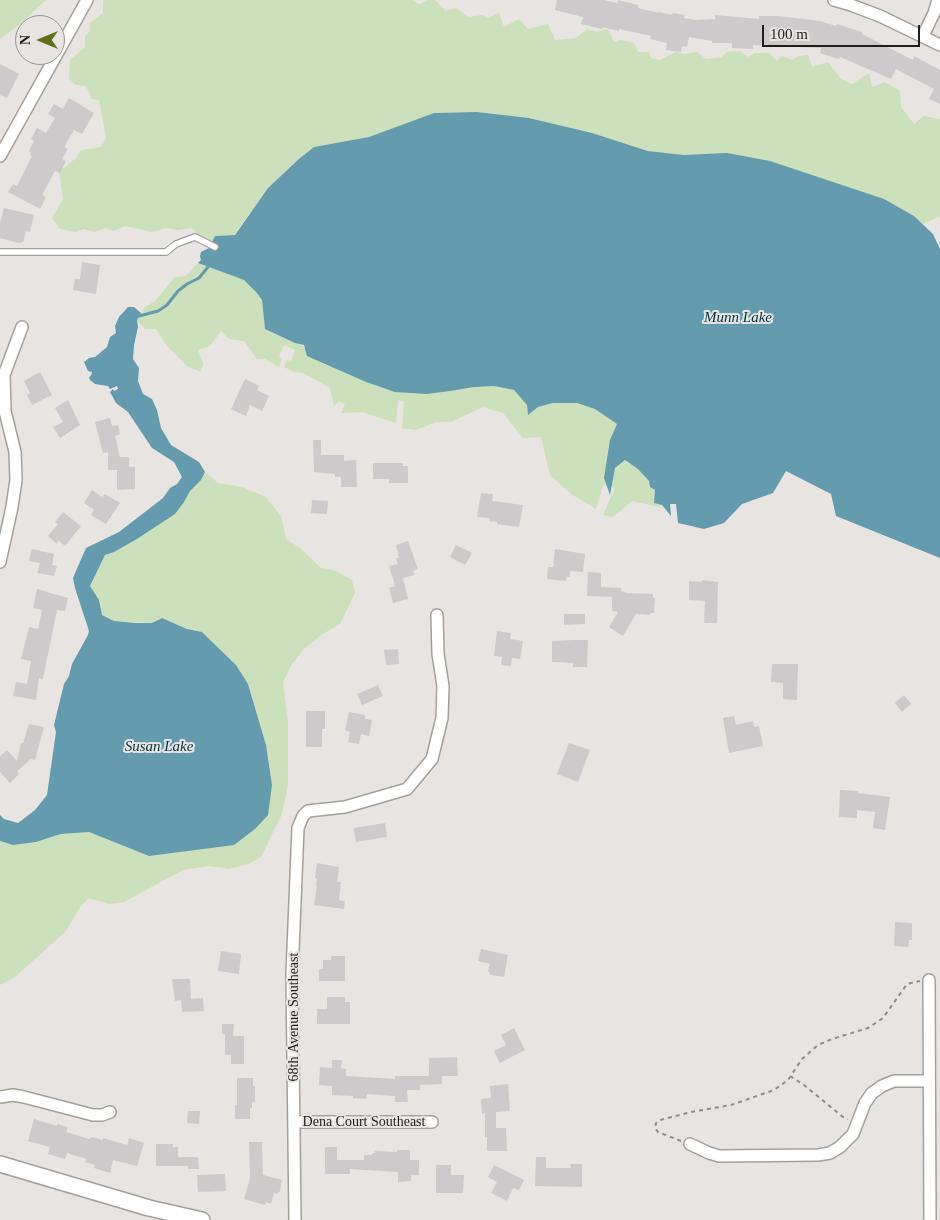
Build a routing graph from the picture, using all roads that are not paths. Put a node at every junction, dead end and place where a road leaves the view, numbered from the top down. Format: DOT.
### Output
graph roads {
  1 [pos="87,0"];
  2 [pos="834,0"];
  3 [pos="938,0"];
  4 [pos="923,36"];
  5 [pos="940,45"];
  6 [pos="0,156"];
  7 [pos="215,247"];
  8 [pos="0,252"];
  9 [pos="22,327"];
  10 [pos="0,562"];
  11 [pos="437,615"];
  12 [pos="930,980"];
  13 [pos="929,1081"];
  14 [pos="0,1097"];
  15 [pos="110,1112"];
  16 [pos="295,1122"];
  17 [pos="432,1122"];
  18 [pos="690,1144"];
  19 [pos="0,1164"];
  20 [pos="147,1214"];
  21 [pos="202,1220"];
  22 [pos="295,1220"];
  23 [pos="930,1220"];
  1 -- 6 [label="street"];
  2 -- 4 [label="street"];
  3 -- 4 [label="street"];
  4 -- 5 [label="street"];
  7 -- 8 [label="lane"];
  9 -- 10 [label="street"];
  11 -- 16 [label="street, 68th Avenue Southeast"];
  12 -- 13 [label="street"];
  13 -- 18 [label="street"];
  13 -- 23 [label="street"];
  14 -- 15 [label="street"];
  16 -- 17 [label="street, Dena Court Southeast"];
  16 -- 22 [label="street, 68th Avenue Southeast"];
  19 -- 20 [label="street"];
  20 -- 21 [label="street"];
}
